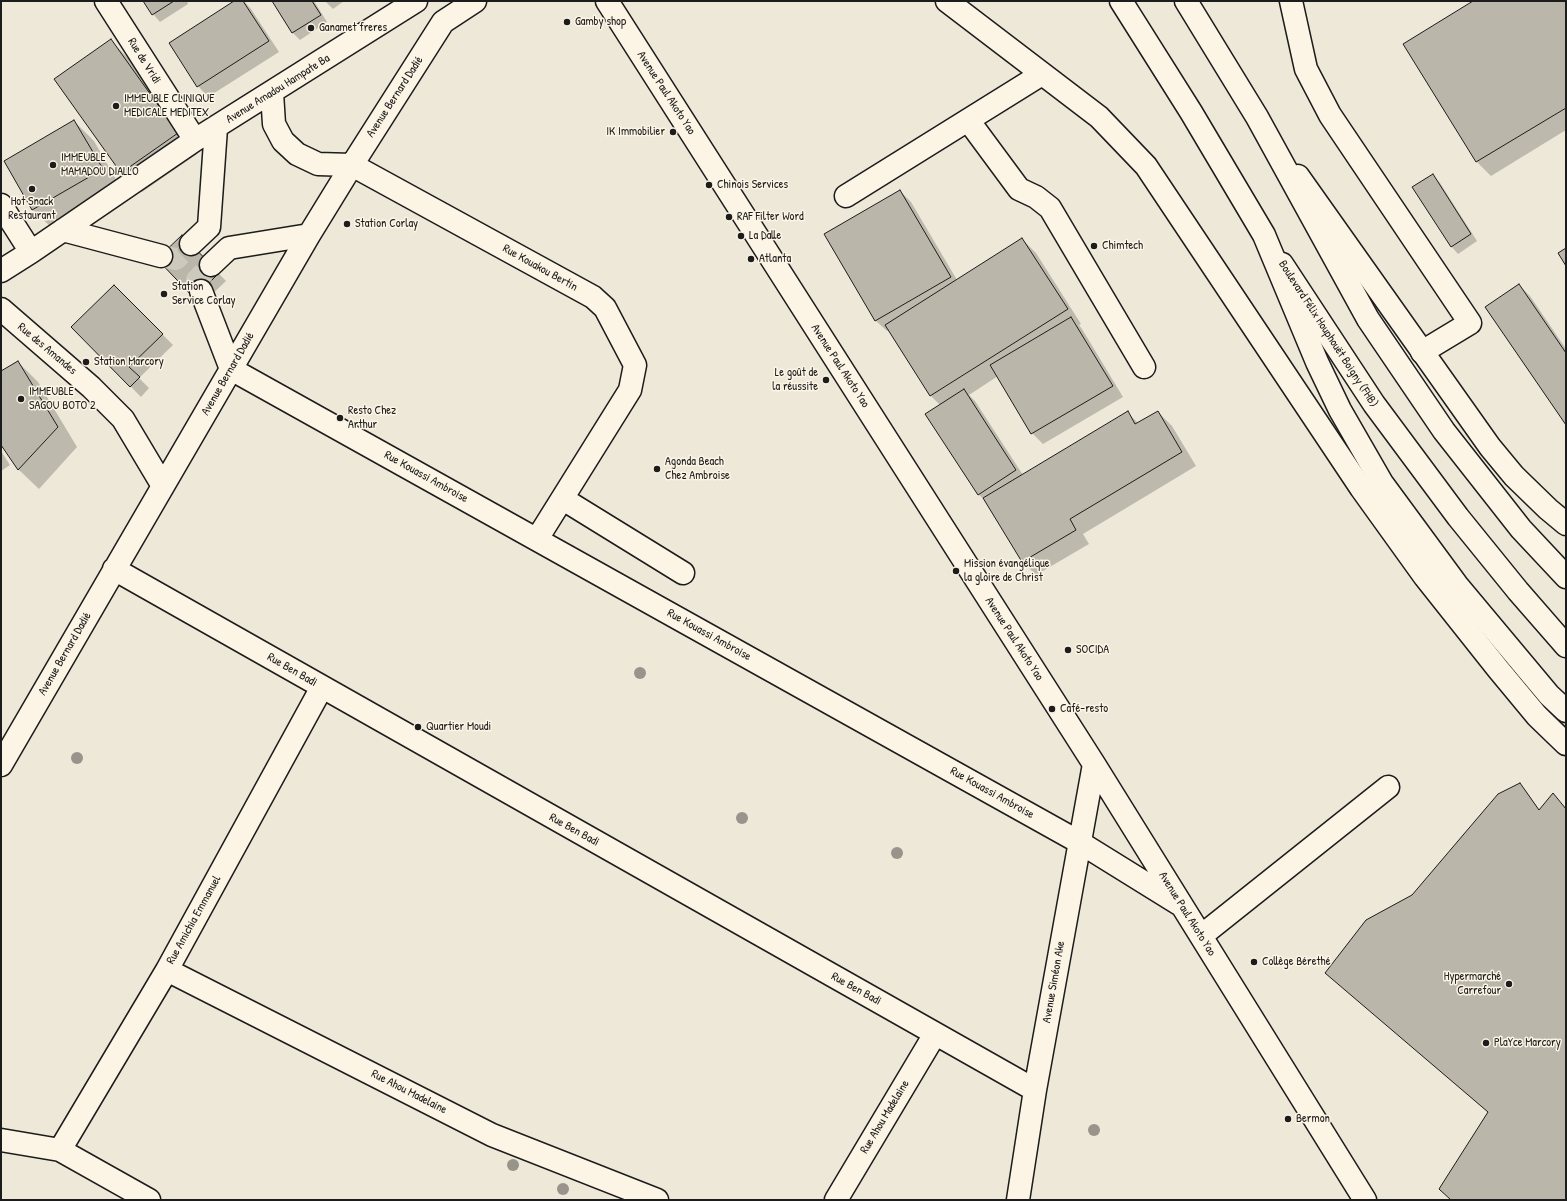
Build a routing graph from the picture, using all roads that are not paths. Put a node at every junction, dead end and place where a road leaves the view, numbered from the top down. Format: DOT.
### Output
graph roads {
  1 [pos="106,1"];
  2 [pos="416,1"];
  3 [pos="475,1"];
  4 [pos="607,1"];
  5 [pos="947,1"];
  6 [pos="1121,1"];
  7 [pos="1186,1"];
  8 [pos="1291,1"];
  9 [pos="1042,74"];
  10 [pos="272,92"];
  11 [pos="1257,117"];
  12 [pos="968,120"];
  13 [pos="216,128"];
  14 [pos="195,140"];
  15 [pos="352,165"];
  16 [pos="846,196"];
  17 [pos="1,205"];
  18 [pos="209,227"];
  19 [pos="63,230"];
  20 [pos="309,235"];
  21 [pos="1264,235"];
  22 [pos="192,244"];
  23 [pos="229,248"];
  24 [pos="31,252"];
  25 [pos="161,256"];
  26 [pos="212,265"];
  27 [pos="1,271"];
  28 [pos="201,291"];
  29 [pos="1,309"];
  30 [pos="1422,352"];
  31 [pos="1144,367"];
  32 [pos="231,369"];
  33 [pos="1382,483"];
  34 [pos="163,486"];
  35 [pos="563,499"];
  36 [pos="1566,524"];
  37 [pos="1388,525"];
  38 [pos="538,539"];
  39 [pos="114,569"];
  40 [pos="683,573"];
  41 [pos="1566,577"];
  42 [pos="1566,646"];
  43 [pos="322,687"];
  44 [pos="1566,710"];
  45 [pos="1566,744"];
  46 [pos="1094,764"];
  47 [pos="1,765"];
  48 [pos="1388,787"];
  49 [pos="1079,842"];
  50 [pos="1183,907"];
  51 [pos="1201,936"];
  52 [pos="167,970"];
  53 [pos="935,1034"];
  54 [pos="1035,1090"];
  55 [pos="1,1140"];
  56 [pos="60,1150"];
  57 [pos="149,1200"];
  58 [pos="657,1200"];
  59 [pos="836,1200"];
  60 [pos="1018,1200"];
  61 [pos="1366,1200"];
  1 -- 14 [label="main road, Rue de Vridi"];
  2 -- 10 [label="main road, Avenue Amadou Hampate Ba"];
  3 -- 15 [label="main road, Avenue Bernard Dadié"];
  4 -- 46 [label="main road, Avenue Paul Akoto Yao"];
  5 -- 9 [label="main road"];
  6 -- 21 [label="main road, Boulevard Félix Houphouët Boigny (FHB)"];
  7 -- 11 [label="main road"];
  8 -- 30 [label="main road"];
  9 -- 12 [label="main road"];
  9 -- 37 [label="main road"];
  10 -- 13 [label="main road, Avenue Amadou Hampate Ba"];
  10 -- 15 [label="main road, Rue Kouakou Bertin"];
  11 -- 30 [label="main road"];
  11 -- 41 [label="main road"];
  12 -- 16 [label="main road"];
  12 -- 31 [label="main road"];
  13 -- 14 [label="main road, Avenue Amadou Hampate Ba"];
  13 -- 18 [label="main road"];
  14 -- 19 [label="main road, Avenue Amadou Hampate Ba"];
  15 -- 20 [label="main road, Avenue Bernard Dadié"];
  15 -- 35 [label="main road, Rue Kouakou Bertin"];
  17 -- 24 [label="main road"];
  18 -- 22 [label="main road"];
  18 -- 23 [label="main road"];
  19 -- 24 [label="main road, Avenue Amadou Hampate Ba"];
  19 -- 25 [label="main road"];
  20 -- 23 [label="main road"];
  20 -- 32 [label="main road, Avenue Bernard Dadié"];
  21 -- 33 [label="main road"];
  21 -- 42 [label="main road, Boulevard Félix Houphouët Boigny (FHB)"];
  23 -- 26 [label="main road"];
  24 -- 27 [label="main road, Avenue Amadou Hampate Ba"];
  28 -- 32 [label="main road"];
  29 -- 34 [label="main road, Rue des Amandes"];
  30 -- 36 [label="main road"];
  32 -- 34 [label="main road, Avenue Bernard Dadié"];
  32 -- 38 [label="main road, Rue Kouassi Ambroise"];
  33 -- 37 [label="main road"];
  33 -- 44 [label="main road"];
  34 -- 39 [label="main road, Avenue Bernard Dadié"];
  35 -- 38 [label="main road, Rue Kouakou Bertin"];
  35 -- 40 [label="main road"];
  37 -- 45 [label="main road"];
  38 -- 49 [label="main road, Rue Kouassi Ambroise"];
  39 -- 43 [label="main road, Rue Ben Badi"];
  39 -- 47 [label="main road, Avenue Bernard Dadié"];
  43 -- 52 [label="main road, Rue Amichia Emmanuel"];
  43 -- 53 [label="main road, Rue Ben Badi"];
  46 -- 49 [label="main road, Avenue Siméon Ake"];
  46 -- 50 [label="main road, Avenue Paul Akoto Yao"];
  48 -- 51 [label="main road"];
  49 -- 50 [label="main road, Rue Kouassi Ambroise"];
  49 -- 54 [label="main road, Avenue Siméon Ake"];
  50 -- 51 [label="main road, Avenue Paul Akoto Yao"];
  51 -- 61 [label="main road, Avenue Paul Akoto Yao"];
  52 -- 56 [label="main road, Rue Amichia Emmanuel"];
  52 -- 58 [label="main road, Rue Ahou Madelaine"];
  53 -- 54 [label="main road, Rue Ben Badi"];
  53 -- 59 [label="main road, Rue Ahou Madelaine"];
  54 -- 60 [label="main road, Avenue Siméon Ake"];
  55 -- 56 [label="main road"];
  56 -- 57 [label="main road"];
}
